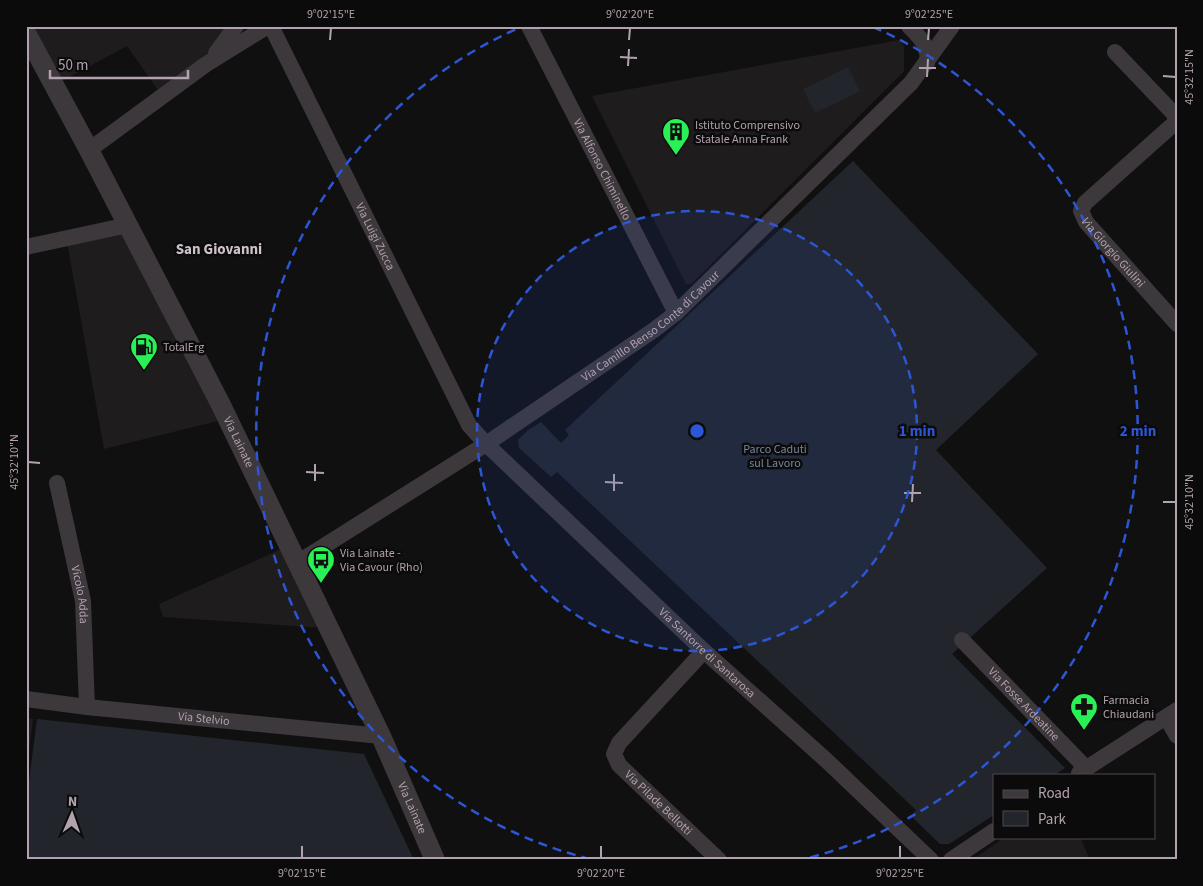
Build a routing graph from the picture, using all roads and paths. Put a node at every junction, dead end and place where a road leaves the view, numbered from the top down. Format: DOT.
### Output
graph roads {
  1 [pos="236,26"];
  2 [pos="528,26"];
  3 [pos="908,26"];
  4 [pos="952,26"];
  5 [pos="264,27"];
  6 [pos="26,33"];
  7 [pos="1115,52"];
  8 [pos="32,54"];
  9 [pos="927,62"];
  10 [pos="205,65"];
  11 [pos="1177,119"];
  12 [pos="89,150"];
  13 [pos="128,225"];
  14 [pos="26,247"];
  15 [pos="676,313"];
  16 [pos="1177,324"];
  17 [pos="486,444"];
  18 [pos="57,483"];
  19 [pos="297,563"];
  20 [pos="962,640"];
  21 [pos="704,651"];
  22 [pos="26,698"];
  23 [pos="87,707"];
  24 [pos="1172,714"];
  25 [pos="381,736"];
  26 [pos="1177,736"];
  27 [pos="1082,772"];
  28 [pos="993,831"];
  29 [pos="435,860"];
  30 [pos="719,860"];
  31 [pos="931,860"];
  32 [pos="951,860"];
  1 -- 10 [label="street"];
  2 -- 15 [label="street, Via Alfonso Chiminello"];
  3 -- 9 [label="street"];
  4 -- 9 [label="street, Via Camillo Benso Conte di Cavour"];
  5 -- 10 [label="street"];
  5 -- 17 [label="street, Via Luigi Zucca"];
  6 -- 8 [label="street, Via Lainate"];
  7 -- 11 [label="street"];
  8 -- 12 [label="street, Via Lainate"];
  9 -- 15 [label="street, Via Camillo Benso Conte di Cavour"];
  10 -- 12 [label="street"];
  11 -- 16 [label="street, Via Giorgio Giulini"];
  12 -- 13 [label="street, Via Lainate"];
  13 -- 14 [label="street"];
  13 -- 19 [label="street, Via Lainate"];
  15 -- 17 [label="street, Via Camillo Benso Conte di Cavour"];
  17 -- 19 [label="street, Via Camillo Benso Conte di Cavour"];
  17 -- 21 [label="street, Via Santorre di Santarosa"];
  18 -- 23 [label="street, Vicolo Adda"];
  19 -- 25 [label="street, Via Lainate"];
  20 -- 27 [label="street, Via Fosse Ardeatine"];
  21 -- 30 [label="street, Via Pilade Bellotti"];
  21 -- 31 [label="street, Via Santorre di Santarosa"];
  22 -- 23 [label="street, Via Stelvio"];
  23 -- 25 [label="street, Via Stelvio"];
  24 -- 26 [label="street"];
  24 -- 27 [label="street"];
  25 -- 29 [label="street, Via Lainate"];
  28 -- 32 [label="street"];
}
